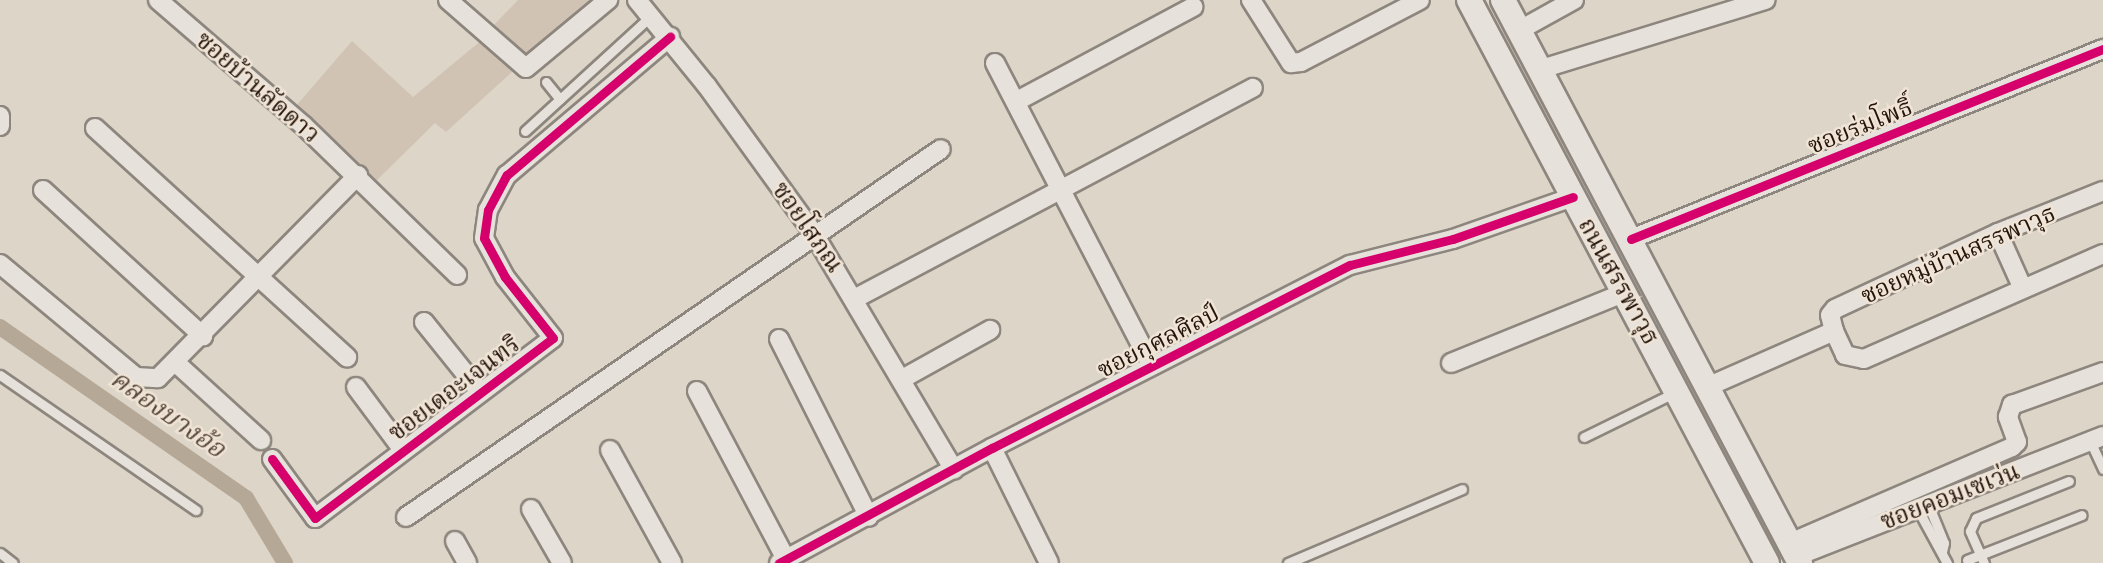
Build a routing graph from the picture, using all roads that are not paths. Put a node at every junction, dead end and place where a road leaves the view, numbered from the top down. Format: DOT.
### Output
graph roads {
  1 [pos="158,0"];
  2 [pos="448,0"];
  3 [pos="608,0"];
  4 [pos="637,0"];
  5 [pos="1251,0"];
  6 [pos="1420,0"];
  7 [pos="1503,0"];
  8 [pos="1574,0"];
  9 [pos="1765,0"];
  10 [pos="1479,4"];
  11 [pos="1193,7"];
  12 [pos="651,16"];
  13 [pos="1518,31"];
  14 [pos="670,37"];
  15 [pos="2103,49"];
  16 [pos="995,63"];
  17 [pos="1538,70"];
  18 [pos="546,82"];
  19 [pos="1253,88"];
  20 [pos="560,99"];
  21 [pos="1017,101"];
  22 [pos="0,116"];
  23 [pos="0,126"];
  24 [pos="95,128"];
  25 [pos="524,131"];
  26 [pos="941,149"];
  27 [pos="358,175"];
  28 [pos="1062,188"];
  29 [pos="43,190"];
  30 [pos="2103,191"];
  31 [pos="1573,198"];
  32 [pos="1998,233"];
  33 [pos="814,234"];
  34 [pos="1631,239"];
  35 [pos="2103,254"];
  36 [pos="0,264"];
  37 [pos="457,275"];
  38 [pos="259,277"];
  39 [pos="2022,289"];
  40 [pos="1626,292"];
  41 [pos="856,298"];
  42 [pos="424,322"];
  43 [pos="990,330"];
  44 [pos="1834,331"];
  45 [pos="203,336"];
  46 [pos="779,339"];
  47 [pos="347,356"];
  48 [pos="176,363"];
  49 [pos="1451,363"];
  50 [pos="1152,366"];
  51 [pos="2103,372"];
  52 [pos="0,375"];
  53 [pos="902,379"];
  54 [pos="356,387"];
  55 [pos="1707,387"];
  56 [pos="697,391"];
  57 [pos="1679,391"];
  58 [pos="480,393"];
  59 [pos="1584,437"];
  60 [pos="2097,438"];
  61 [pos="261,440"];
  62 [pos="992,448"];
  63 [pos="403,450"];
  64 [pos="610,450"];
  65 [pos="272,459"];
  66 [pos="2103,469"];
  67 [pos="954,470"];
  68 [pos="2069,481"];
  69 [pos="1462,489"];
  70 [pos="1922,506"];
  71 [pos="531,509"];
  72 [pos="196,510"];
  73 [pos="2082,515"];
  74 [pos="406,517"];
  75 [pos="869,517"];
  76 [pos="455,541"];
  77 [pos="0,553"];
  78 [pos="1796,554"];
  79 [pos="1982,559"];
  80 [pos="1968,560"];
  81 [pos="782,561"];
  82 [pos="13,563"];
  83 [pos="467,563"];
  84 [pos="562,563"];
  85 [pos="672,563"];
  86 [pos="1049,563"];
  87 [pos="1288,563"];
  88 [pos="1767,563"];
  89 [pos="1947,563"];
  1 -- 27 [label="street, ซอยบ้านลัดดาว"];
  2 -- 3 [label="street"];
  4 -- 12 [label="street, ซอยโสภณ"];
  5 -- 6 [label="street"];
  7 -- 13 [label="main road, ถนนสรรพาวุธ"];
  8 -- 13 [label="street"];
  9 -- 17 [label="street"];
  10 -- 31 [label="main road, ถนนสรรพาวุธ"];
  11 -- 21 [label="street"];
  12 -- 14 [label="street, ซอยโสภณ"];
  12 -- 20 [label="lane"];
  13 -- 17 [label="main road, ถนนสรรพาวุธ"];
  14 -- 33 [label="street, ซอยโสภณ"];
  14 -- 58 [label="street, ซอยเดอะเจนทริ"];
  15 -- 34 [label="street, ซอยร่มโพธิ์"];
  16 -- 21 [label="street"];
  17 -- 34 [label="main road, ถนนสรรพาวุธ"];
  18 -- 20 [label="lane"];
  19 -- 28 [label="street"];
  20 -- 25 [label="lane"];
  21 -- 28 [label="street"];
  22 -- 23 [label="street"];
  24 -- 38 [label="street"];
  26 -- 33 [label="street"];
  27 -- 37 [label="street, ซอยบ้านลัดดาว"];
  27 -- 38 [label="street"];
  28 -- 41 [label="street"];
  28 -- 50 [label="street"];
  29 -- 45 [label="street"];
  30 -- 32 [label="street, ซอยหมู่บ้านสรรพาวุธ"];
  31 -- 40 [label="main road, ถนนสรรพาวุธ"];
  31 -- 50 [label="street, ซอยกุศลศิลป์"];
  32 -- 39 [label="street"];
  32 -- 44 [label="street, ซอยหมู่บ้านสรรพาวุธ"];
  33 -- 41 [label="street, ซอยโสภณ"];
  33 -- 74 [label="street"];
  34 -- 55 [label="main road, ถนนสรรพาวุธ"];
  35 -- 39 [label="street"];
  36 -- 48 [label="street"];
  38 -- 45 [label="street"];
  38 -- 47 [label="street"];
  39 -- 44 [label="street"];
  40 -- 49 [label="street"];
  40 -- 57 [label="main road, ถนนสรรพาวุธ"];
  41 -- 53 [label="street, ซอยโสภณ"];
  42 -- 58 [label="street"];
  43 -- 53 [label="street"];
  44 -- 55 [label="street"];
  45 -- 48 [label="street"];
  46 -- 75 [label="street"];
  48 -- 61 [label="street"];
  50 -- 62 [label="street, ซอยกุศลศิลป์"];
  51 -- 78 [label="street"];
  52 -- 72 [label="lane"];
  53 -- 67 [label="street, ซอยโสภณ"];
  54 -- 63 [label="street"];
  55 -- 78 [label="main road, ถนนสรรพาวุธ"];
  56 -- 81 [label="street"];
  57 -- 59 [label="lane"];
  57 -- 88 [label="main road, ถนนสรรพาวุธ"];
  58 -- 63 [label="street, ซอยเดอะเจนทริ"];
  60 -- 66 [label="lane"];
  60 -- 70 [label="street, ซอยคอมเซเว่น"];
  62 -- 67 [label="street, ซอยกุศลศิลป์"];
  62 -- 86 [label="street"];
  63 -- 65 [label="street, ซอยเดอะเจนทริ"];
  64 -- 85 [label="street"];
  67 -- 75 [label="street, ซอยกุศลศิลป์"];
  68 -- 79 [label="lane"];
  69 -- 87 [label="lane"];
  70 -- 78 [label="street, ซอยคอมเซเว่น"];
  70 -- 89 [label="lane"];
  71 -- 84 [label="street"];
  73 -- 79 [label="lane"];
  75 -- 81 [label="street, ซอยกุศลศิลป์"];
  76 -- 83 [label="street"];
  77 -- 82 [label="lane"];
  79 -- 80 [label="lane"];
}
